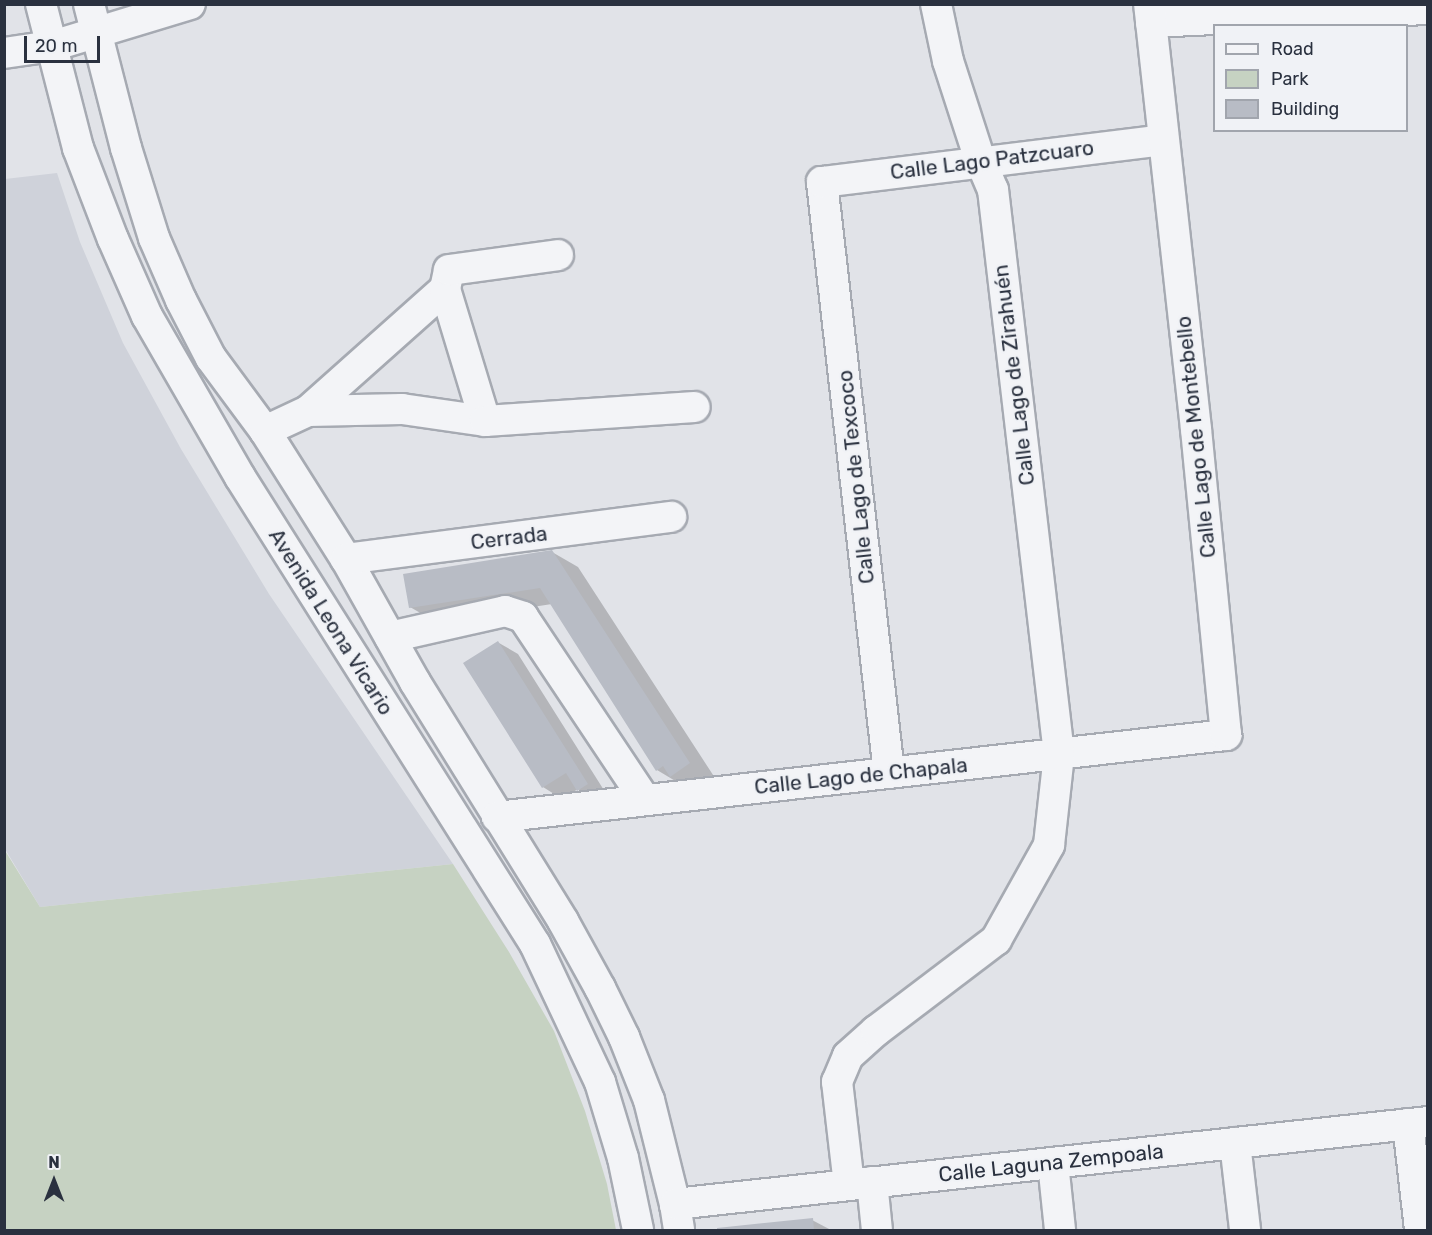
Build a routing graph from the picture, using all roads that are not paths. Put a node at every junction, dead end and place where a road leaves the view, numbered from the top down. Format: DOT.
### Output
graph roads {
  1 [pos="41,4"];
  2 [pos="88,4"];
  3 [pos="157,4"];
  4 [pos="190,4"];
  5 [pos="936,4"];
  6 [pos="1312,9"];
  7 [pos="1428,9"];
  8 [pos="1150,13"];
  9 [pos="133,22"];
  10 [pos="97,34"];
  11 [pos="52,46"];
  12 [pos="4,53"];
  13 [pos="1162,140"];
  14 [pos="980,160"];
  15 [pos="822,182"];
  16 [pos="558,255"];
  17 [pos="445,289"];
  18 [pos="695,407"];
  19 [pos="308,411"];
  20 [pos="485,421"];
  21 [pos="265,431"];
  22 [pos="672,518"];
  23 [pos="346,559"];
  24 [pos="390,637"];
  25 [pos="1226,735"];
  26 [pos="1059,754"];
  27 [pos="889,772"];
  28 [pos="645,800"];
  29 [pos="497,817"];
  30 [pos="1418,1123"];
  31 [pos="1235,1143"];
  32 [pos="1053,1163"];
  33 [pos="861,1184"];
  34 [pos="677,1217"];
  35 [pos="638,1230"];
  36 [pos="877,1230"];
  37 [pos="1060,1230"];
  38 [pos="1245,1230"];
  39 [pos="1420,1230"];
  1 -- 11 [label="street, Avenida Leona Vicario"];
  2 -- 10 [label="street, Avenida Leona Vicario"];
  3 -- 9 [label="street"];
  4 -- 9 [label="street"];
  5 -- 14 [label="street, Calle Lago de Zirahuén"];
  6 -- 7 [label="street"];
  6 -- 8 [label="street"];
  8 -- 13 [label="street, Calle Lago de Montebello"];
  9 -- 10 [label="street"];
  10 -- 11 [label="street"];
  10 -- 21 [label="street, Avenida Leona Vicario"];
  11 -- 12 [label="street"];
  11 -- 35 [label="street, Avenida Leona Vicario"];
  13 -- 14 [label="street, Calle Lago Patzcuaro"];
  13 -- 25 [label="street, Calle Lago de Montebello"];
  14 -- 15 [label="street, Calle Lago Patzcuaro"];
  14 -- 26 [label="street, Calle Lago de Zirahuén"];
  15 -- 27 [label="street, Calle Lago de Texcoco"];
  16 -- 17 [label="street"];
  17 -- 19 [label="street"];
  17 -- 20 [label="street"];
  18 -- 20 [label="street"];
  19 -- 20 [label="street"];
  19 -- 21 [label="street"];
  21 -- 23 [label="street, Avenida Leona Vicario"];
  22 -- 23 [label="street, Cerrada"];
  23 -- 24 [label="street, Avenida Leona Vicario"];
  24 -- 28 [label="street"];
  24 -- 29 [label="street, Avenida Leona Vicario"];
  25 -- 26 [label="street, Calle Lago de Chapala"];
  26 -- 27 [label="street, Calle Lago de Chapala"];
  26 -- 33 [label="street, Calle Lago de Zirahuén"];
  27 -- 28 [label="street, Calle Lago de Chapala"];
  28 -- 29 [label="street, Calle Lago de Chapala"];
  29 -- 34 [label="street, Avenida Leona Vicario"];
  30 -- 31 [label="street, Calle Laguna Zempoala"];
  30 -- 39 [label="street"];
  31 -- 32 [label="street, Calle Laguna Zempoala"];
  31 -- 38 [label="street"];
  32 -- 33 [label="street, Calle Laguna Zempoala"];
  32 -- 37 [label="street"];
  33 -- 34 [label="street, Calle Laguna Zempoala"];
  33 -- 36 [label="street, Calle Lago de Zirahuén"];
}
